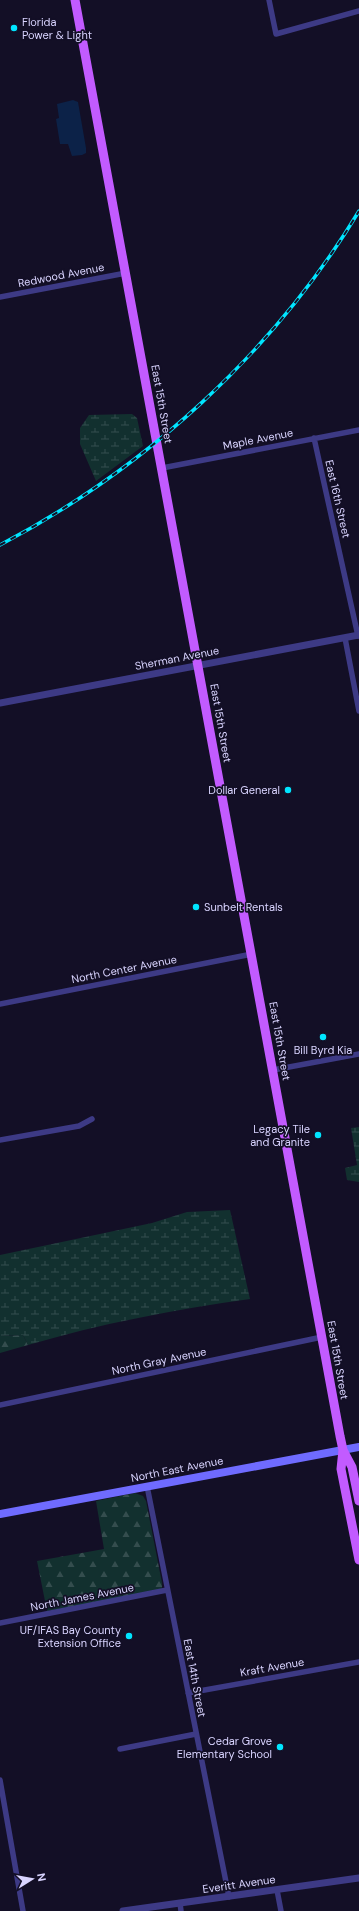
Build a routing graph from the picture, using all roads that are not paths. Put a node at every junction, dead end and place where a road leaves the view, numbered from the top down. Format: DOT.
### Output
graph roads {
  1 [pos="75,0"];
  2 [pos="269,0"];
  3 [pos="359,11"];
  4 [pos="126,273"];
  5 [pos="0,297"];
  6 [pos="359,430"];
  7 [pos="314,438"];
  8 [pos="162,468"];
  9 [pos="358,636"];
  10 [pos="345,638"];
  11 [pos="198,666"];
  12 [pos="0,703"];
  13 [pos="359,710"];
  14 [pos="252,954"];
  15 [pos="0,1004"];
  16 [pos="359,1054"];
  17 [pos="273,1070"];
  18 [pos="92,1120"];
  19 [pos="0,1140"];
  20 [pos="322,1337"];
  21 [pos="0,1405"];
  22 [pos="359,1447"];
  23 [pos="343,1450"];
  24 [pos="147,1486"];
  25 [pos="359,1502"];
  26 [pos="0,1514"];
  27 [pos="359,1560"];
  28 [pos="167,1590"];
  29 [pos="0,1623"];
  30 [pos="359,1662"];
  31 [pos="188,1693"];
  32 [pos="196,1734"];
  33 [pos="120,1749"];
  34 [pos="0,1780"];
  35 [pos="359,1878"];
  36 [pos="277,1890"];
  37 [pos="229,1897"];
  38 [pos="180,1903"];
  39 [pos="23,1911"];
  40 [pos="123,1911"];
  41 [pos="181,1911"];
  42 [pos="281,1911"];
  1 -- 4 [label="main road, East 15th Street"];
  2 -- 3 [label="street"];
  4 -- 5 [label="street, Redwood Avenue"];
  4 -- 8 [label="main road, East 15th Street"];
  6 -- 7 [label="street, Maple Avenue"];
  7 -- 8 [label="street, Maple Avenue"];
  7 -- 9 [label="street, East 16th Street"];
  8 -- 11 [label="main road, East 15th Street"];
  9 -- 10 [label="street, Sherman Avenue"];
  10 -- 11 [label="street, Sherman Avenue"];
  10 -- 13 [label="street"];
  11 -- 12 [label="street, Sherman Avenue"];
  11 -- 14 [label="main road, East 15th Street"];
  14 -- 15 [label="street, North Center Avenue"];
  14 -- 17 [label="main road, East 15th Street"];
  16 -- 17 [label="street"];
  17 -- 20 [label="main road, East 15th Street"];
  18 -- 19 [label="street"];
  20 -- 21 [label="street, North Gray Avenue"];
  20 -- 23 [label="main road, East 15th Street"];
  22 -- 23 [label="main road, North East Avenue"];
  23 -- 24 [label="main road, North East Avenue"];
  23 -- 25 [label="main road, East 15th Street"];
  23 -- 27 [label="main road, East 15th Street"];
  24 -- 26 [label="main road, North East Avenue"];
  24 -- 28 [label="street, East 14th Street"];
  28 -- 29 [label="street, North James Avenue"];
  28 -- 31 [label="street, East 14th Street"];
  30 -- 31 [label="street, Kraft Avenue"];
  31 -- 32 [label="street, East 14th Street"];
  32 -- 33 [label="street"];
  32 -- 37 [label="street, East 14th Street"];
  34 -- 39 [label="street"];
  35 -- 36 [label="street, Everitt Avenue"];
  36 -- 37 [label="street, Everitt Avenue"];
  36 -- 42 [label="street"];
  37 -- 38 [label="street, Everitt Avenue"];
  38 -- 40 [label="street, Everitt Avenue"];
  38 -- 41 [label="street"];
}
